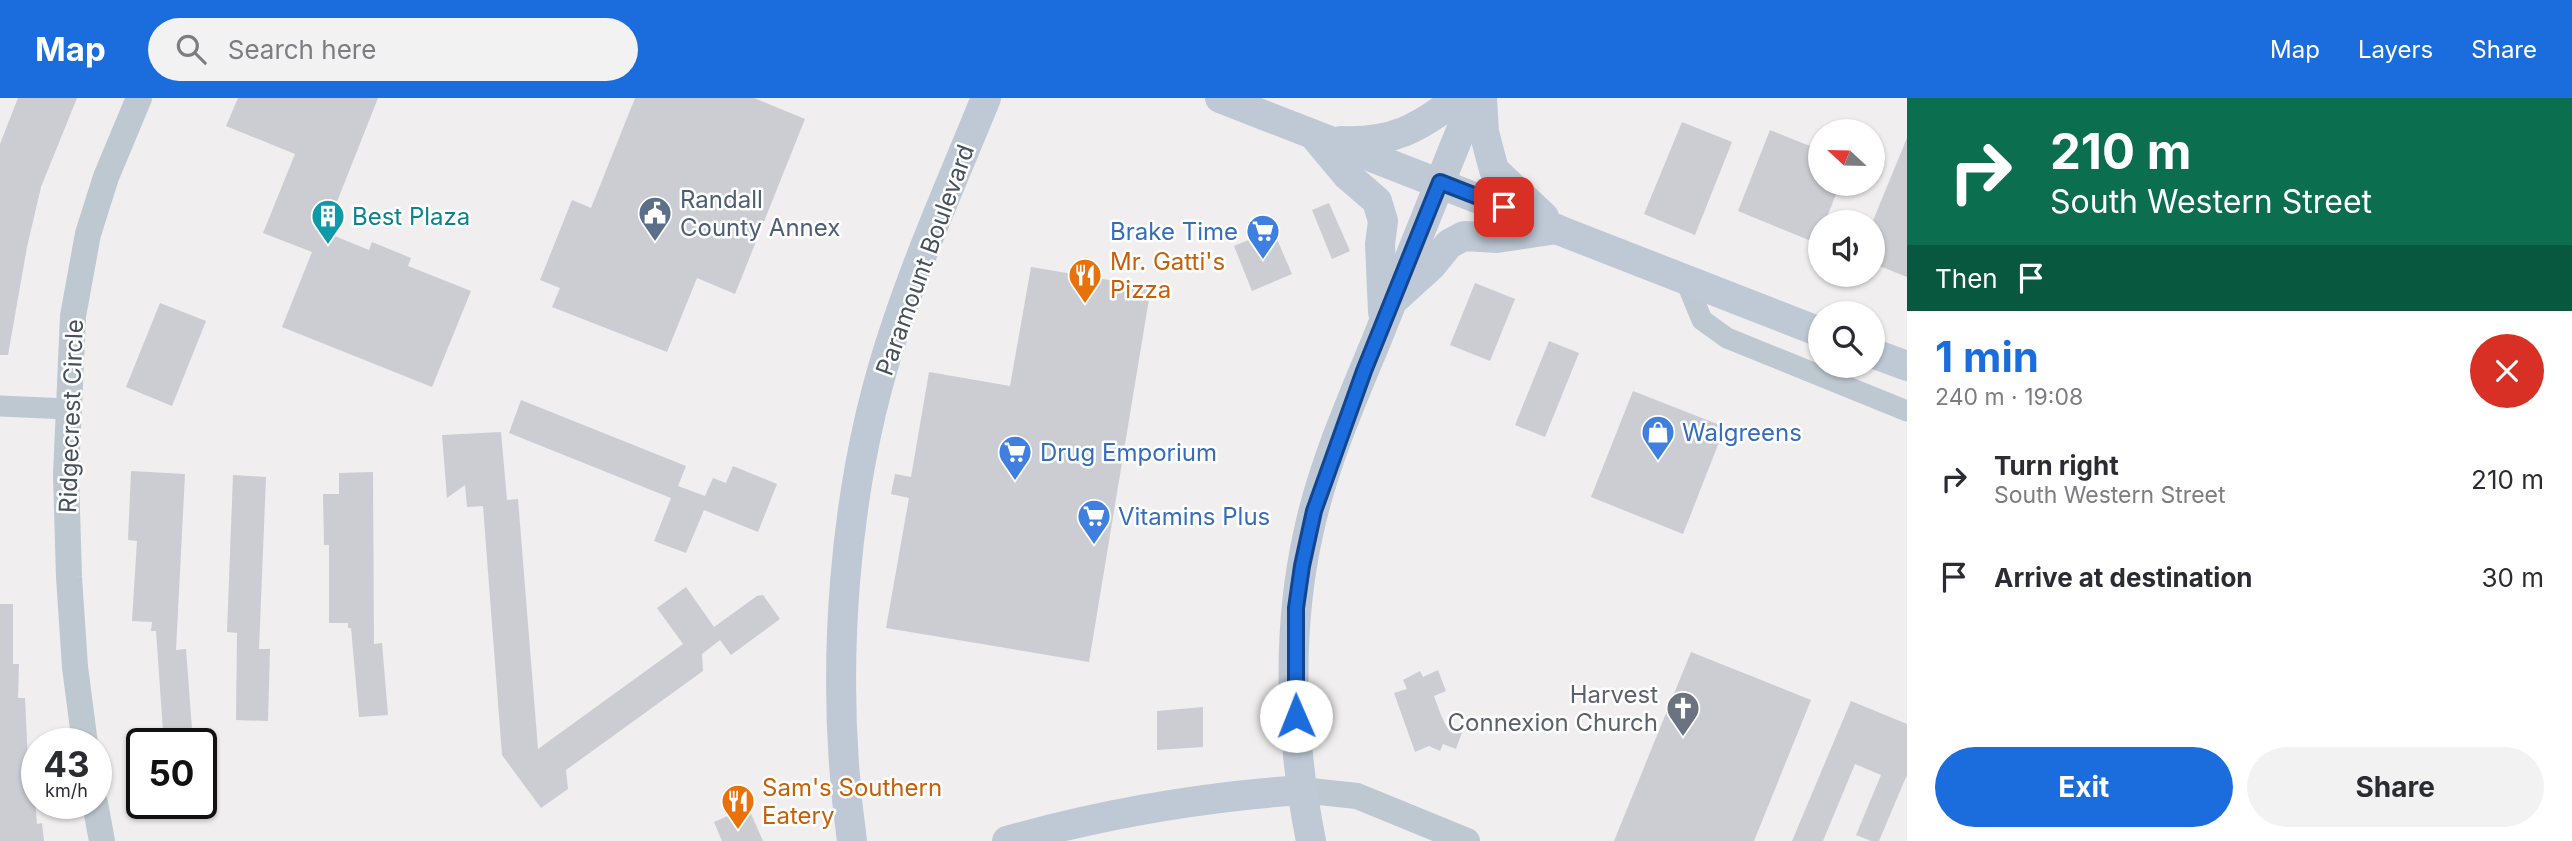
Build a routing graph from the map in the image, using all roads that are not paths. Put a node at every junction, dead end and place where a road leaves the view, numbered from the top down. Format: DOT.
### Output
graph roads {
  1 [pos="139,98"];
  2 [pos="986,98"];
  3 [pos="1220,98"];
  4 [pos="1458,98"];
  5 [pos="1474,98"];
  6 [pos="1482,98"];
  7 [pos="1320,138"];
  8 [pos="1440,182"];
  9 [pos="1557,229"];
  10 [pos="1685,279"];
  11 [pos="1387,313"];
  12 [pos="1808,327"];
  13 [pos="1885,358"];
  14 [pos="1907,366"];
  15 [pos="0,406"];
  16 [pos="68,409"];
  17 [pos="1907,411"];
  18 [pos="83,728"];
  19 [pos="1301,790"];
  20 [pos="98,819"];
  21 [pos="102,841"];
  22 [pos="852,841"];
  23 [pos="1007,841"];
  24 [pos="1311,841"];
  25 [pos="1467,841"];
  1 -- 16 [label="street, Ridgecrest Circle"];
  2 -- 22 [label="main road, Paramount Boulevard"];
  3 -- 7 [label="main road"];
  4 -- 7 [label="main road"];
  5 -- 8 [label="main road"];
  6 -- 9 [label="main road"];
  7 -- 8 [label="main road"];
  7 -- 11 [label="main road"];
  8 -- 9 [label="main road"];
  8 -- 11 [label="main road"];
  9 -- 10 [label="main road"];
  9 -- 11 [label="main road"];
  10 -- 12 [label="main road"];
  10 -- 17 [label="street"];
  11 -- 19 [label="main road"];
  13 -- 14 [label="main road"];
  15 -- 16 [label="street"];
  16 -- 18 [label="street, Ridgecrest Circle"];
  19 -- 23 [label="main road"];
  19 -- 24 [label="main road"];
  19 -- 25 [label="street"];
  20 -- 21 [label="street"];
}
